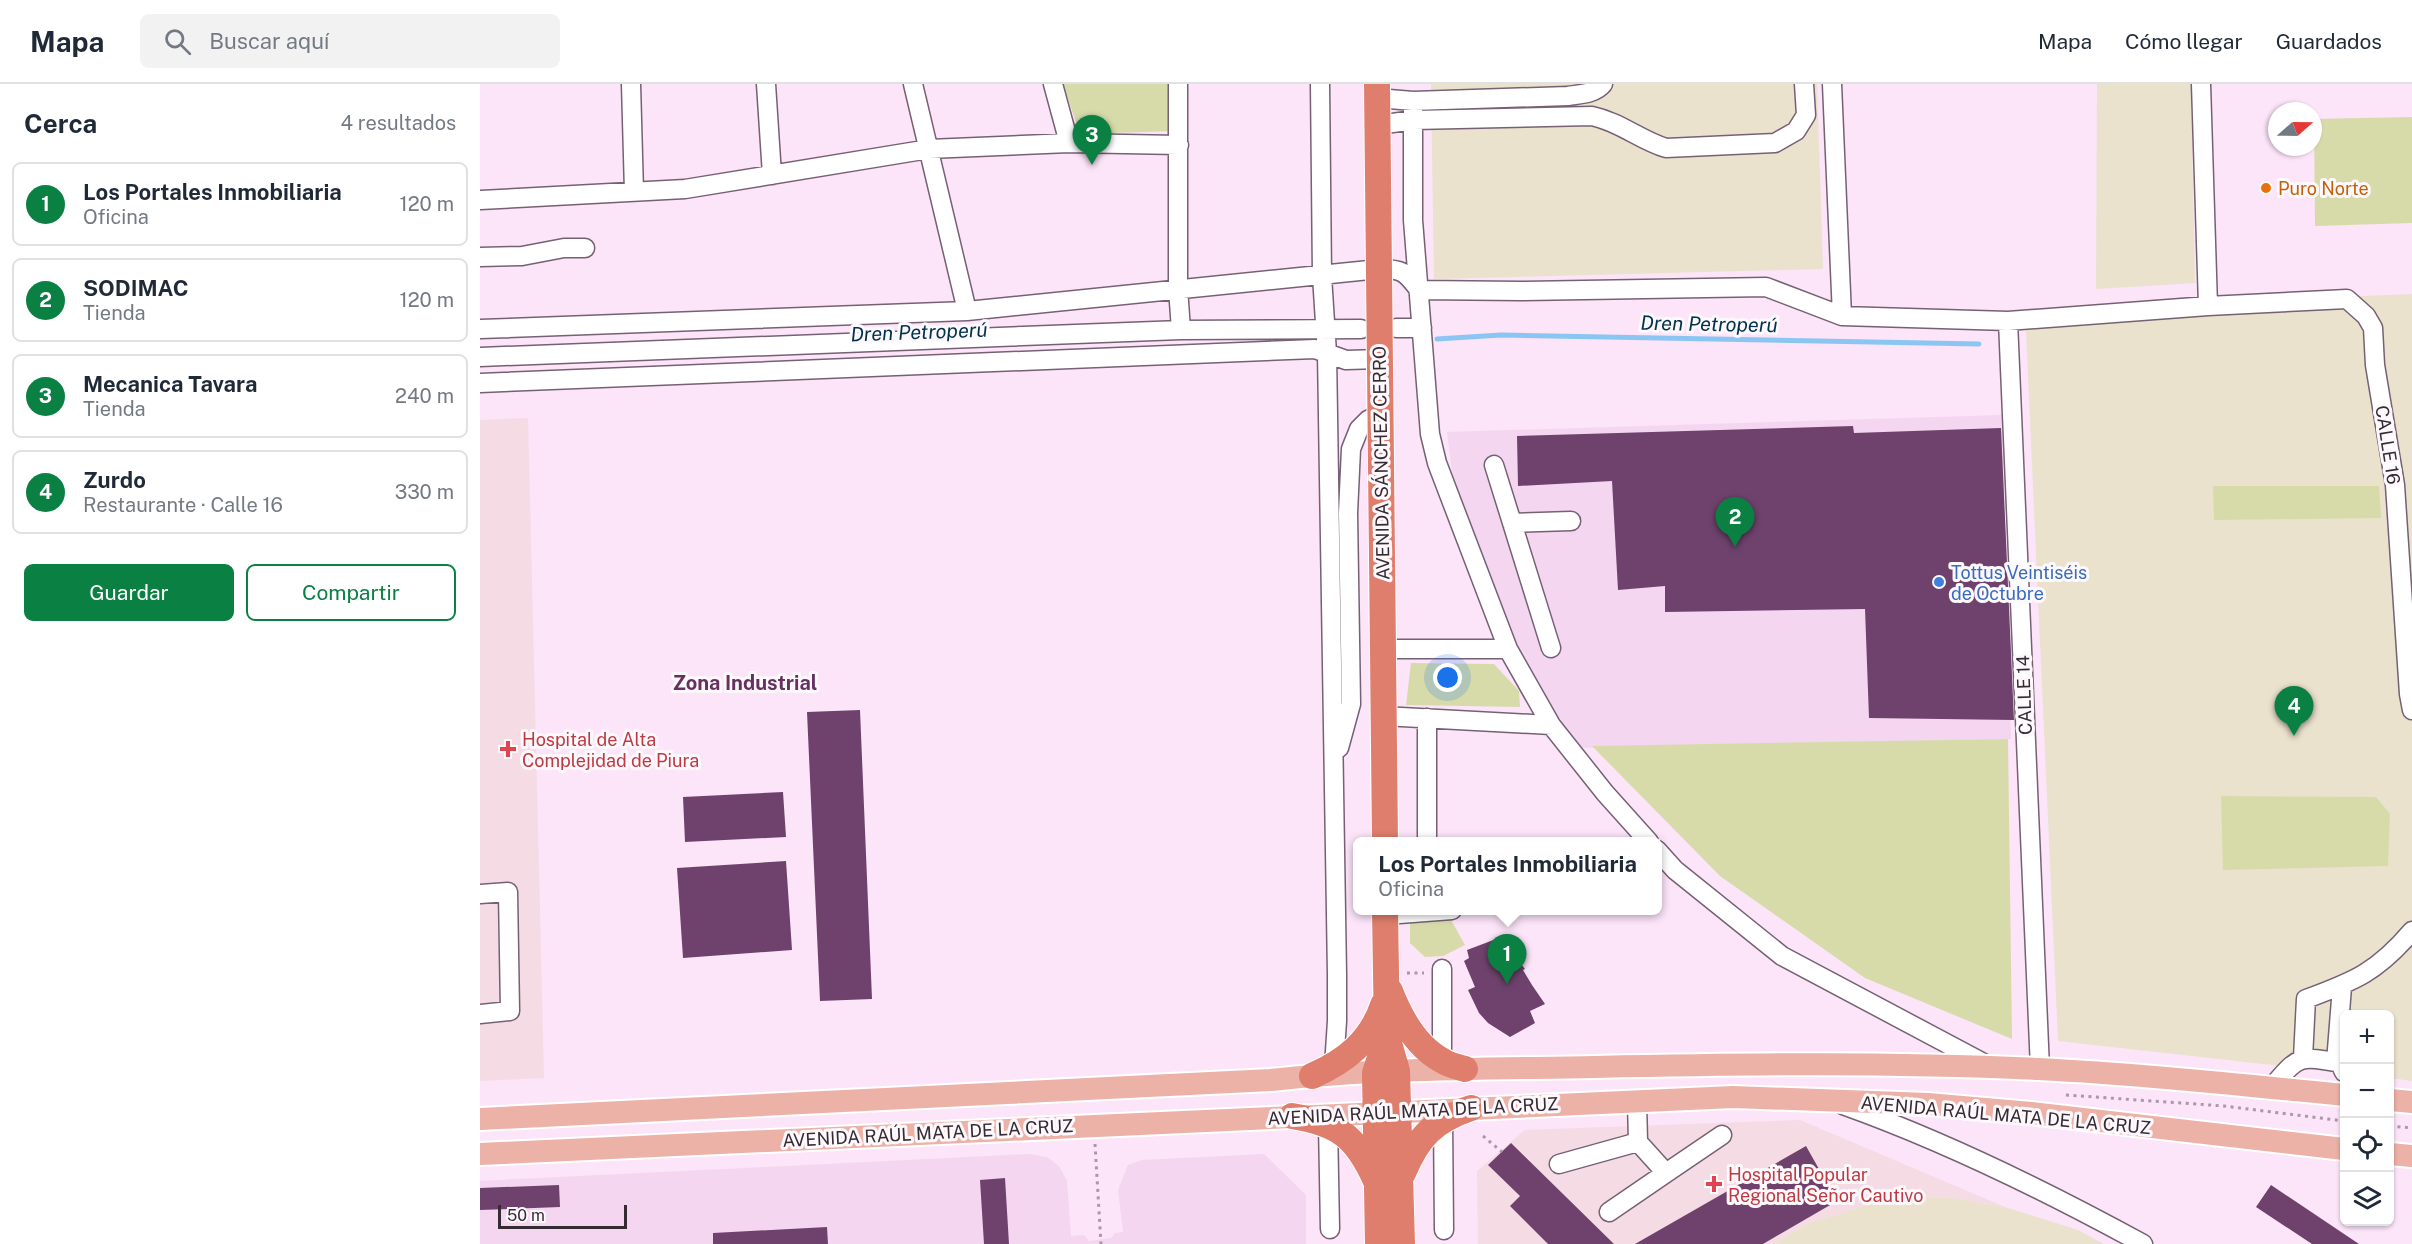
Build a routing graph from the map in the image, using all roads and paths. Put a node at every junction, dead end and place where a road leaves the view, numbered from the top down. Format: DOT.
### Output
graph roads {
  1 [pos="631,84"];
  2 [pos="766,84"];
  3 [pos="913,84"];
  4 [pos="1053,84"];
  5 [pos="1178,84"];
  6 [pos="1320,84"];
  7 [pos="1804,84"];
  8 [pos="1832,84"];
  9 [pos="2201,84"];
  10 [pos="1602,86"];
  11 [pos="1377,91"];
  12 [pos="1413,101"];
  13 [pos="1414,120"];
  14 [pos="1609,120"];
  15 [pos="1378,125"];
  16 [pos="1069,143"];
  17 [pos="1179,145"];
  18 [pos="929,149"];
  19 [pos="772,175"];
  20 [pos="634,192"];
  21 [pos="480,200"];
  22 [pos="585,248"];
  23 [pos="480,257"];
  24 [pos="1379,269"];
  25 [pos="1322,276"];
  26 [pos="1178,288"];
  27 [pos="1419,290"];
  28 [pos="2208,306"];
  29 [pos="967,310"];
  30 [pos="1842,316"];
  31 [pos="2008,321"];
  32 [pos="1326,327"];
  33 [pos="1396,328"];
  34 [pos="1422,328"];
  35 [pos="480,329"];
  36 [pos="1361,329"];
  37 [pos="1181,330"];
  38 [pos="1327,353"];
  39 [pos="480,357"];
  40 [pos="1380,359"];
  41 [pos="480,383"];
  42 [pos="1380,414"];
  43 [pos="1494,465"];
  44 [pos="1571,521"];
  45 [pos="1512,523"];
  46 [pos="1551,648"];
  47 [pos="1383,649"];
  48 [pos="1508,649"];
  49 [pos="2412,710"];
  50 [pos="1383,716"];
  51 [pos="1428,718"];
  52 [pos="1551,725"];
  53 [pos="1334,767"];
  54 [pos="1385,837"];
  55 [pos="1427,837"];
  56 [pos="1645,837"];
  57 [pos="1662,856"];
  58 [pos="480,894"];
  59 [pos="1385,915"];
  60 [pos="2412,931"];
  61 [pos="1442,969"];
  62 [pos="2342,987"];
  63 [pos="1386,989"];
  64 [pos="480,1014"];
  65 [pos="2303,1058"];
  66 [pos="2340,1064"];
  67 [pos="1454,1065"];
  68 [pos="1641,1066"];
  69 [pos="1993,1067"];
  70 [pos="2340,1067"];
  71 [pos="2040,1069"];
  72 [pos="1323,1071"];
  73 [pos="1386,1072"];
  74 [pos="2271,1088"];
  75 [pos="2340,1095"];
  76 [pos="1830,1100"];
  77 [pos="2394,1100"];
  78 [pos="1637,1101"];
  79 [pos="1610,1102"];
  80 [pos="2412,1102"];
  81 [pos="1471,1108"];
  82 [pos="1387,1112"];
  83 [pos="1292,1116"];
  84 [pos="480,1119"];
  85 [pos="1443,1119"];
  86 [pos="1328,1124"];
  87 [pos="2394,1126"];
  88 [pos="2412,1128"];
  89 [pos="1722,1135"];
  90 [pos="1484,1136"];
  91 [pos="1095,1139"];
  92 [pos="1638,1142"];
  93 [pos="2340,1149"];
  94 [pos="1502,1152"];
  95 [pos="480,1154"];
  96 [pos="2394,1154"];
  97 [pos="2412,1156"];
  98 [pos="1559,1164"];
  99 [pos="1666,1173"];
  100 [pos="1401,1176"];
  101 [pos="1377,1183"];
  102 [pos="1609,1212"];
  103 [pos="1330,1229"];
  104 [pos="1444,1230"];
  105 [pos="1101,1244"];
  106 [pos="1378,1244"];
  107 [pos="1402,1244"];
  108 [pos="2143,1244"];
  1 -- 20 [label="street"];
  2 -- 19 [label="street"];
  3 -- 18 [label="street"];
  4 -- 16 [label="street"];
  5 -- 17 [label="street"];
  6 -- 25 [label="street"];
  7 -- 14 [label="street"];
  8 -- 30 [label="street"];
  9 -- 28 [label="street"];
  10 -- 12 [label="street"];
  10 -- 14 [label="street"];
  11 -- 12 [label="street"];
  11 -- 15 [label="highway, AVENIDA SÁNCHEZ CERRO"];
  12 -- 13 [label="street"];
  13 -- 14 [label="street"];
  13 -- 15 [label="street"];
  13 -- 27 [label="street"];
  15 -- 24 [label="highway, AVENIDA SÁNCHEZ CERRO"];
  16 -- 17 [label="street"];
  16 -- 18 [label="street"];
  17 -- 26 [label="street"];
  18 -- 19 [label="street"];
  18 -- 29 [label="street"];
  19 -- 20 [label="street"];
  20 -- 21 [label="street"];
  22 -- 23 [label="street"];
  24 -- 25 [label="street"];
  24 -- 27 [label="street"];
  24 -- 40 [label="highway, AVENIDA SÁNCHEZ CERRO"];
  25 -- 26 [label="street"];
  25 -- 32 [label="street"];
  26 -- 29 [label="street"];
  26 -- 37 [label="street"];
  27 -- 30 [label="street"];
  27 -- 34 [label="street"];
  28 -- 31 [label="street"];
  28 -- 49 [label="street, CALLE 16"];
  29 -- 35 [label="street"];
  30 -- 31 [label="street"];
  31 -- 71 [label="street, CALLE 14"];
  32 -- 36 [label="street"];
  32 -- 37 [label="street"];
  32 -- 38 [label="street"];
  33 -- 34 [label="street"];
  34 -- 48 [label="street"];
  37 -- 39 [label="street"];
  38 -- 40 [label="street"];
  38 -- 41 [label="street"];
  38 -- 53 [label="street"];
  40 -- 42 [label="highway, AVENIDA SÁNCHEZ CERRO"];
  42 -- 47 [label="highway, AVENIDA SÁNCHEZ CERRO"];
  42 -- 53 [label="street"];
  43 -- 45 [label="street"];
  44 -- 45 [label="street"];
  45 -- 46 [label="street"];
  47 -- 48 [label="street"];
  47 -- 50 [label="highway, AVENIDA SÁNCHEZ CERRO"];
  48 -- 52 [label="street"];
  50 -- 51 [label="street"];
  50 -- 54 [label="highway, AVENIDA SÁNCHEZ CERRO"];
  51 -- 52 [label="street"];
  51 -- 55 [label="street"];
  52 -- 56 [label="street"];
  53 -- 72 [label="street"];
  57 -- 69 [label="street"];
  58 -- 64 [label="street"];
  59 -- 63 [label="highway"];
  60 -- 62 [label="street"];
  61 -- 67 [label="street"];
  62 -- 65 [label="street"];
  62 -- 66 [label="street"];
  63 -- 67 [label="highway"];
  63 -- 72 [label="highway"];
  63 -- 73 [label="highway"];
  65 -- 70 [label="street"];
  65 -- 74 [label="street"];
  67 -- 68 [label="main road, AVENIDA RAÚL MATA DE LA CRUZ"];
  67 -- 73 [label="main road, AVENIDA RAÚL MATA DE LA CRUZ"];
  68 -- 69 [label="main road, AVENIDA RAÚL MATA DE LA CRUZ"];
  68 -- 79 [label="main road"];
  69 -- 71 [label="main road, AVENIDA RAÚL MATA DE LA CRUZ"];
  71 -- 74 [label="main road, AVENIDA RAÚL MATA DE LA CRUZ"];
  72 -- 73 [label="main road, AVENIDA RAÚL MATA DE LA CRUZ"];
  72 -- 84 [label="main road, AVENIDA RAÚL MATA DE LA CRUZ"];
  73 -- 82 [label="highway"];
  74 -- 75 [label="main road, AVENIDA RAÚL MATA DE LA CRUZ"];
  76 -- 78 [label="main road, AVENIDA RAÚL MATA DE LA CRUZ"];
  76 -- 93 [label="main road, AVENIDA RAÚL MATA DE LA CRUZ"];
  76 -- 108 [label="street"];
  77 -- 80 [label="main road"];
  78 -- 79 [label="main road, AVENIDA RAÚL MATA DE LA CRUZ"];
  78 -- 92 [label="street"];
  79 -- 81 [label="main road, AVENIDA RAÚL MATA DE LA CRUZ"];
  81 -- 82 [label="main road, AVENIDA RAÚL MATA DE LA CRUZ"];
  81 -- 85 [label="highway"];
  82 -- 83 [label="main road, AVENIDA RAÚL MATA DE LA CRUZ"];
  82 -- 100 [label="highway"];
  82 -- 101 [label="highway"];
  83 -- 86 [label="highway"];
  83 -- 95 [label="main road, AVENIDA RAÚL MATA DE LA CRUZ"];
  85 -- 100 [label="highway"];
  85 -- 104 [label="street"];
  86 -- 101 [label="highway"];
  86 -- 103 [label="street"];
  87 -- 88 [label="path"];
  89 -- 99 [label="street"];
  90 -- 94 [label="path"];
  91 -- 105 [label="path"];
  92 -- 98 [label="street"];
  92 -- 99 [label="street"];
  96 -- 97 [label="main road"];
  99 -- 102 [label="street"];
  100 -- 107 [label="highway"];
  101 -- 106 [label="highway"];
}
